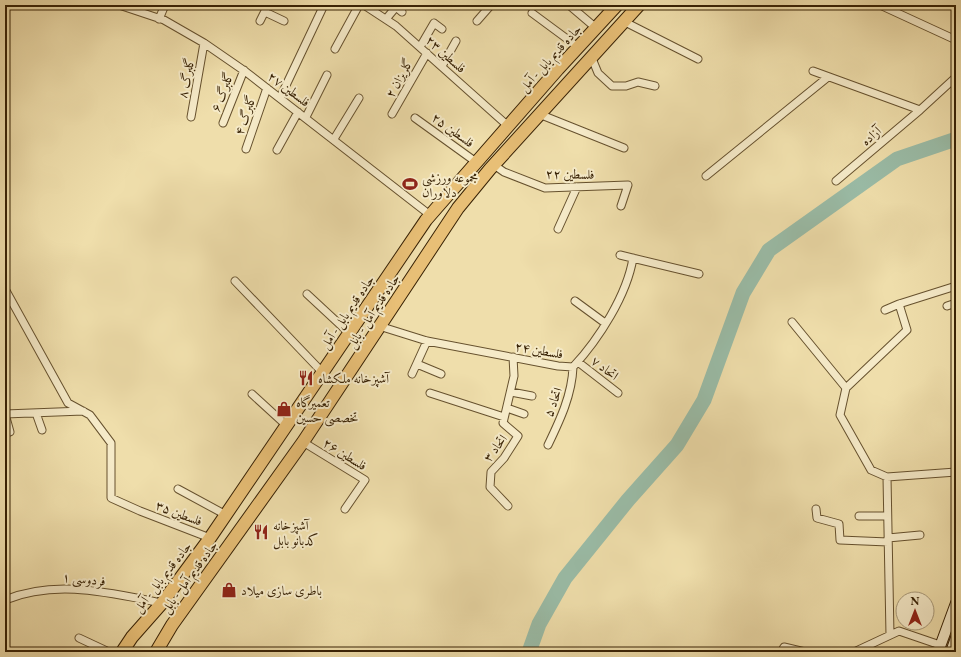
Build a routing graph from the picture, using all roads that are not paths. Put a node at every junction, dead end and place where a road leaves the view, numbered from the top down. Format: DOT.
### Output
graph roads {
  1 [pos="120,5"];
  2 [pos="165,5"];
  3 [pos="324,5"];
  4 [pos="358,5"];
  5 [pos="364,5"];
  6 [pos="491,5"];
  7 [pos="568,5"];
  8 [pos="617,5"];
  9 [pos="639,5"];
  10 [pos="880,5"];
  11 [pos="140,8"];
  12 [pos="267,8"];
  13 [pos="402,12"];
  14 [pos="532,13"];
  15 [pos="158,19"];
  16 [pos="386,19"];
  17 [pos="477,20"];
  18 [pos="284,21"];
  19 [pos="623,21"];
  20 [pos="260,22"];
  21 [pos="596,28"];
  22 [pos="442,29"];
  23 [pos="956,40"];
  24 [pos="456,41"];
  25 [pos="204,43"];
  26 [pos="420,47"];
  27 [pos="578,47"];
  28 [pos="335,49"];
  29 [pos="427,53"];
  30 [pos="591,56"];
  31 [pos="698,59"];
  32 [pos="442,66"];
  33 [pos="244,70"];
  34 [pos="813,71"];
  35 [pos="327,75"];
  36 [pos="828,76"];
  37 [pos="956,77"];
  38 [pos="655,86"];
  39 [pos="267,88"];
  40 [pos="280,98"];
  41 [pos="360,98"];
  42 [pos="920,110"];
  43 [pos="298,112"];
  44 [pos="392,114"];
  45 [pos="539,114"];
  46 [pos="191,117"];
  47 [pos="306,118"];
  48 [pos="415,118"];
  49 [pos="223,123"];
  50 [pos="508,126"];
  51 [pos="334,139"];
  52 [pos="624,148"];
  53 [pos="246,149"];
  54 [pos="277,150"];
  55 [pos="476,162"];
  56 [pos="494,165"];
  57 [pos="706,176"];
  58 [pos="836,181"];
  59 [pos="578,188"];
  60 [pos="621,206"];
  61 [pos="430,215"];
  62 [pos="558,229"];
  63 [pos="620,255"];
  64 [pos="633,258"];
  65 [pos="698,274"];
  66 [pos="235,281"];
  67 [pos="956,286"];
  68 [pos="5,289"];
  69 [pos="307,294"];
  70 [pos="575,301"];
  71 [pos="956,303"];
  72 [pos="899,304"];
  73 [pos="946,306"];
  74 [pos="885,310"];
  75 [pos="792,322"];
  76 [pos="605,323"];
  77 [pos="379,326"];
  78 [pos="350,333"];
  79 [pos="427,341"];
  80 [pos="513,357"];
  81 [pos="416,364"];
  82 [pos="576,364"];
  83 [pos="323,373"];
  84 [pos="412,374"];
  85 [pos="441,374"];
  86 [pos="846,388"];
  87 [pos="511,392"];
  88 [pos="430,393"];
  89 [pos="618,393"];
  90 [pos="252,394"];
  91 [pos="532,396"];
  92 [pos="507,408"];
  93 [pos="83,411"];
  94 [pos="36,413"];
  95 [pos="5,414"];
  96 [pos="524,414"];
  97 [pos="504,417"];
  98 [pos="287,426"];
  99 [pos="42,430"];
  100 [pos="10,432"];
  101 [pos="303,442"];
  102 [pos="548,445"];
  103 [pos="956,472"];
  104 [pos="887,477"];
  105 [pos="178,490"];
  106 [pos="508,506"];
  107 [pos="345,509"];
  108 [pos="816,509"];
  109 [pos="226,516"];
  110 [pos="859,516"];
  111 [pos="887,516"];
  112 [pos="920,535"];
  113 [pos="210,538"];
  114 [pos="888,540"];
  115 [pos="5,600"];
  116 [pos="162,603"];
  117 [pos="956,603"];
  118 [pos="172,625"];
  119 [pos="890,635"];
  120 [pos="132,637"];
  121 [pos="79,638"];
  122 [pos="956,638"];
  123 [pos="939,649"];
  124 [pos="109,652"];
  125 [pos="122,652"];
  126 [pos="128,652"];
  127 [pos="147,652"];
  128 [pos="156,652"];
  129 [pos="781,652"];
  130 [pos="805,652"];
  131 [pos="854,652"];
  132 [pos="951,652"];
  1 -- 11 [label="street, فلسطین ۲۷"];
  2 -- 15 [label="street"];
  3 -- 40 [label="street"];
  4 -- 28 [label="street"];
  5 -- 16 [label="street, فلسطین ۲۳"];
  6 -- 17 [label="street"];
  7 -- 21 [label="street"];
  8 -- 21 [label="main road, جاده قدیم بابل - آمل"];
  9 -- 19 [label="main road, جاده قدیم آمل - بابل"];
  10 -- 23 [label="street"];
  11 -- 15 [label="street, فلسطین ۲۷"];
  12 -- 18 [label="street"];
  12 -- 20 [label="street"];
  13 -- 16 [label="street"];
  14 -- 27 [label="street"];
  15 -- 25 [label="street, فلسطین ۲۷"];
  16 -- 26 [label="street, فلسطین ۲۳"];
  19 -- 30 [label="main road, جاده قدیم آمل - بابل"];
  19 -- 31 [label="street"];
  21 -- 27 [label="main road, جاده قدیم بابل - آمل"];
  22 -- 26 [label="street"];
  24 -- 32 [label="street"];
  25 -- 33 [label="street, فلسطین ۲۷"];
  25 -- 46 [label="street, گلبرگ ۸"];
  26 -- 29 [label="street, فلسطین ۲۳"];
  27 -- 50 [label="main road, جاده قدیم بابل - آمل"];
  29 -- 32 [label="street, فلسطین ۲۳"];
  29 -- 44 [label="street, گلریزان ۲"];
  30 -- 38 [label="street"];
  30 -- 45 [label="main road, جاده قدیم آمل - بابل"];
  32 -- 50 [label="street, فلسطین ۲۳"];
  33 -- 39 [label="street, فلسطین ۲۷"];
  33 -- 49 [label="street, گلبرگ ۶"];
  34 -- 36 [label="street"];
  35 -- 47 [label="street"];
  36 -- 42 [label="street"];
  36 -- 57 [label="street"];
  37 -- 42 [label="street, آزاده"];
  39 -- 40 [label="street, فلسطین ۲۷"];
  39 -- 53 [label="street, گلبرگ ۴"];
  40 -- 43 [label="street, فلسطین ۲۷"];
  41 -- 51 [label="street"];
  42 -- 58 [label="street, آزاده"];
  43 -- 47 [label="street, فلسطین ۲۷"];
  43 -- 54 [label="street"];
  45 -- 52 [label="street"];
  45 -- 56 [label="main road, جاده قدیم آمل - بابل"];
  47 -- 51 [label="street, فلسطین ۲۷"];
  48 -- 55 [label="street, فلسطین ۲۵"];
  50 -- 55 [label="main road, جاده قدیم بابل - آمل"];
  51 -- 61 [label="street, فلسطین ۲۷"];
  55 -- 61 [label="main road, جاده قدیم بابل - آمل"];
  56 -- 59 [label="street, فلسطین ۲۲"];
  56 -- 77 [label="main road, جاده قدیم آمل - بابل"];
  59 -- 60 [label="street, فلسطین ۲۲"];
  59 -- 62 [label="street"];
  61 -- 78 [label="main road, جاده قدیم بابل - آمل"];
  63 -- 64 [label="street"];
  64 -- 65 [label="street"];
  64 -- 76 [label="street, فلسطین ۲۴"];
  66 -- 83 [label="street"];
  67 -- 72 [label="street"];
  68 -- 93 [label="street"];
  69 -- 78 [label="street"];
  70 -- 76 [label="street"];
  71 -- 73 [label="street"];
  72 -- 74 [label="street"];
  72 -- 86 [label="street"];
  75 -- 86 [label="street"];
  76 -- 82 [label="street, فلسطین ۲۴"];
  77 -- 79 [label="street, فلسطین ۲۴"];
  77 -- 101 [label="main road, جاده قدیم آمل - بابل"];
  78 -- 83 [label="main road, جاده قدیم بابل - آمل"];
  79 -- 80 [label="street, فلسطین ۲۴"];
  79 -- 81 [label="street"];
  80 -- 82 [label="street, فلسطین ۲۴"];
  80 -- 87 [label="street, اتحاد ۳"];
  81 -- 84 [label="street"];
  81 -- 85 [label="street"];
  82 -- 89 [label="street, اتحاد ۷"];
  82 -- 102 [label="street, اتحاد ۵"];
  83 -- 98 [label="main road, جاده قدیم بابل - آمل"];
  86 -- 104 [label="street"];
  87 -- 91 [label="street"];
  87 -- 92 [label="street, اتحاد ۳"];
  88 -- 97 [label="street"];
  90 -- 98 [label="street"];
  92 -- 96 [label="street"];
  92 -- 97 [label="street, اتحاد ۳"];
  93 -- 94 [label="street"];
  93 -- 113 [label="street, فلسطین ۳۵"];
  94 -- 95 [label="street"];
  94 -- 99 [label="street"];
  95 -- 100 [label="street"];
  97 -- 106 [label="street, اتحاد ۳"];
  98 -- 109 [label="main road, جاده قدیم بابل - آمل"];
  101 -- 107 [label="street, فلسطين ٢۶"];
  101 -- 118 [label="main road, جاده قدیم آمل - بابل"];
  103 -- 104 [label="street"];
  104 -- 111 [label="street"];
  105 -- 109 [label="street"];
  108 -- 114 [label="street"];
  109 -- 113 [label="main road, جاده قدیم بابل - آمل"];
  110 -- 111 [label="street"];
  111 -- 114 [label="street"];
  112 -- 114 [label="street"];
  113 -- 116 [label="main road, جاده قدیم بابل - آمل"];
  114 -- 119 [label="street"];
  115 -- 116 [label="street, فردوسی ۱"];
  116 -- 120 [label="main road, جاده قدیم بابل - آمل"];
  117 -- 123 [label="main road"];
  118 -- 127 [label="main road"];
  118 -- 128 [label="main road, جاده قدیم آمل - بابل"];
  119 -- 123 [label="street"];
  119 -- 131 [label="street"];
  120 -- 125 [label="main road, جاده قدیم بابل - آمل"];
  120 -- 126 [label="main road"];
  121 -- 124 [label="street"];
  122 -- 132 [label="main road"];
  129 -- 130 [label="street"];
}
